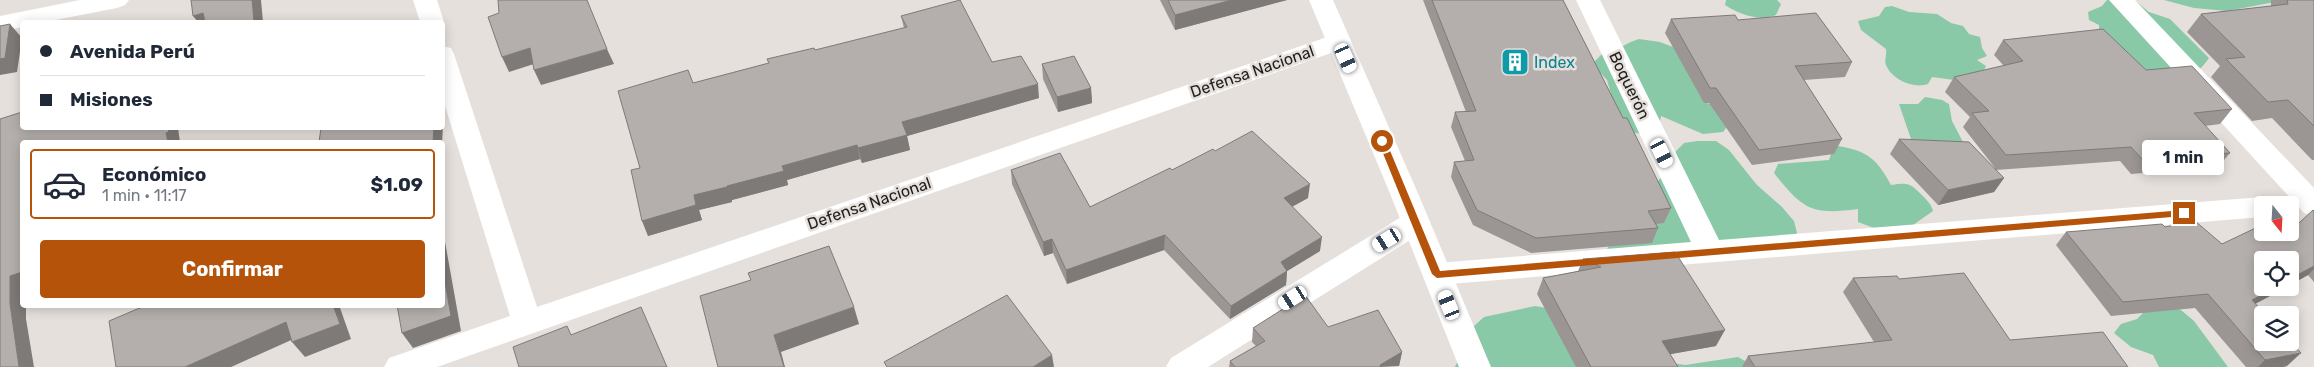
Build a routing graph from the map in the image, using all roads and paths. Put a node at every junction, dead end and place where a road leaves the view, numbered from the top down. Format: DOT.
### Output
graph roads {
  1 [pos="118,0"];
  2 [pos="425,0"];
  3 [pos="1321,0"];
  4 [pos="1588,0"];
  5 [pos="2121,0"];
  6 [pos="431,20"];
  7 [pos="0,24"];
  8 [pos="1339,41"];
  9 [pos="445,63"];
  10 [pos="2304,204"];
  11 [pos="2254,208"];
  12 [pos="1416,222"];
  13 [pos="1710,252"];
  14 [pos="1437,274"];
  15 [pos="527,322"];
  16 [pos="400,367"];
  17 [pos="1182,367"];
  18 [pos="1474,367"];
  1 -- 7 [label="street"];
  2 -- 6 [label="street"];
  3 -- 8 [label="street"];
  4 -- 13 [label="street, Boquerón"];
  5 -- 10 [label="street"];
  8 -- 12 [label="street"];
  8 -- 15 [label="street, Defensa Nacional"];
  9 -- 15 [label="street"];
  11 -- 13 [label="street"];
  12 -- 14 [label="street"];
  12 -- 17 [label="street"];
  13 -- 14 [label="street"];
  14 -- 18 [label="street"];
  15 -- 16 [label="street, Defensa Nacional"];
}
